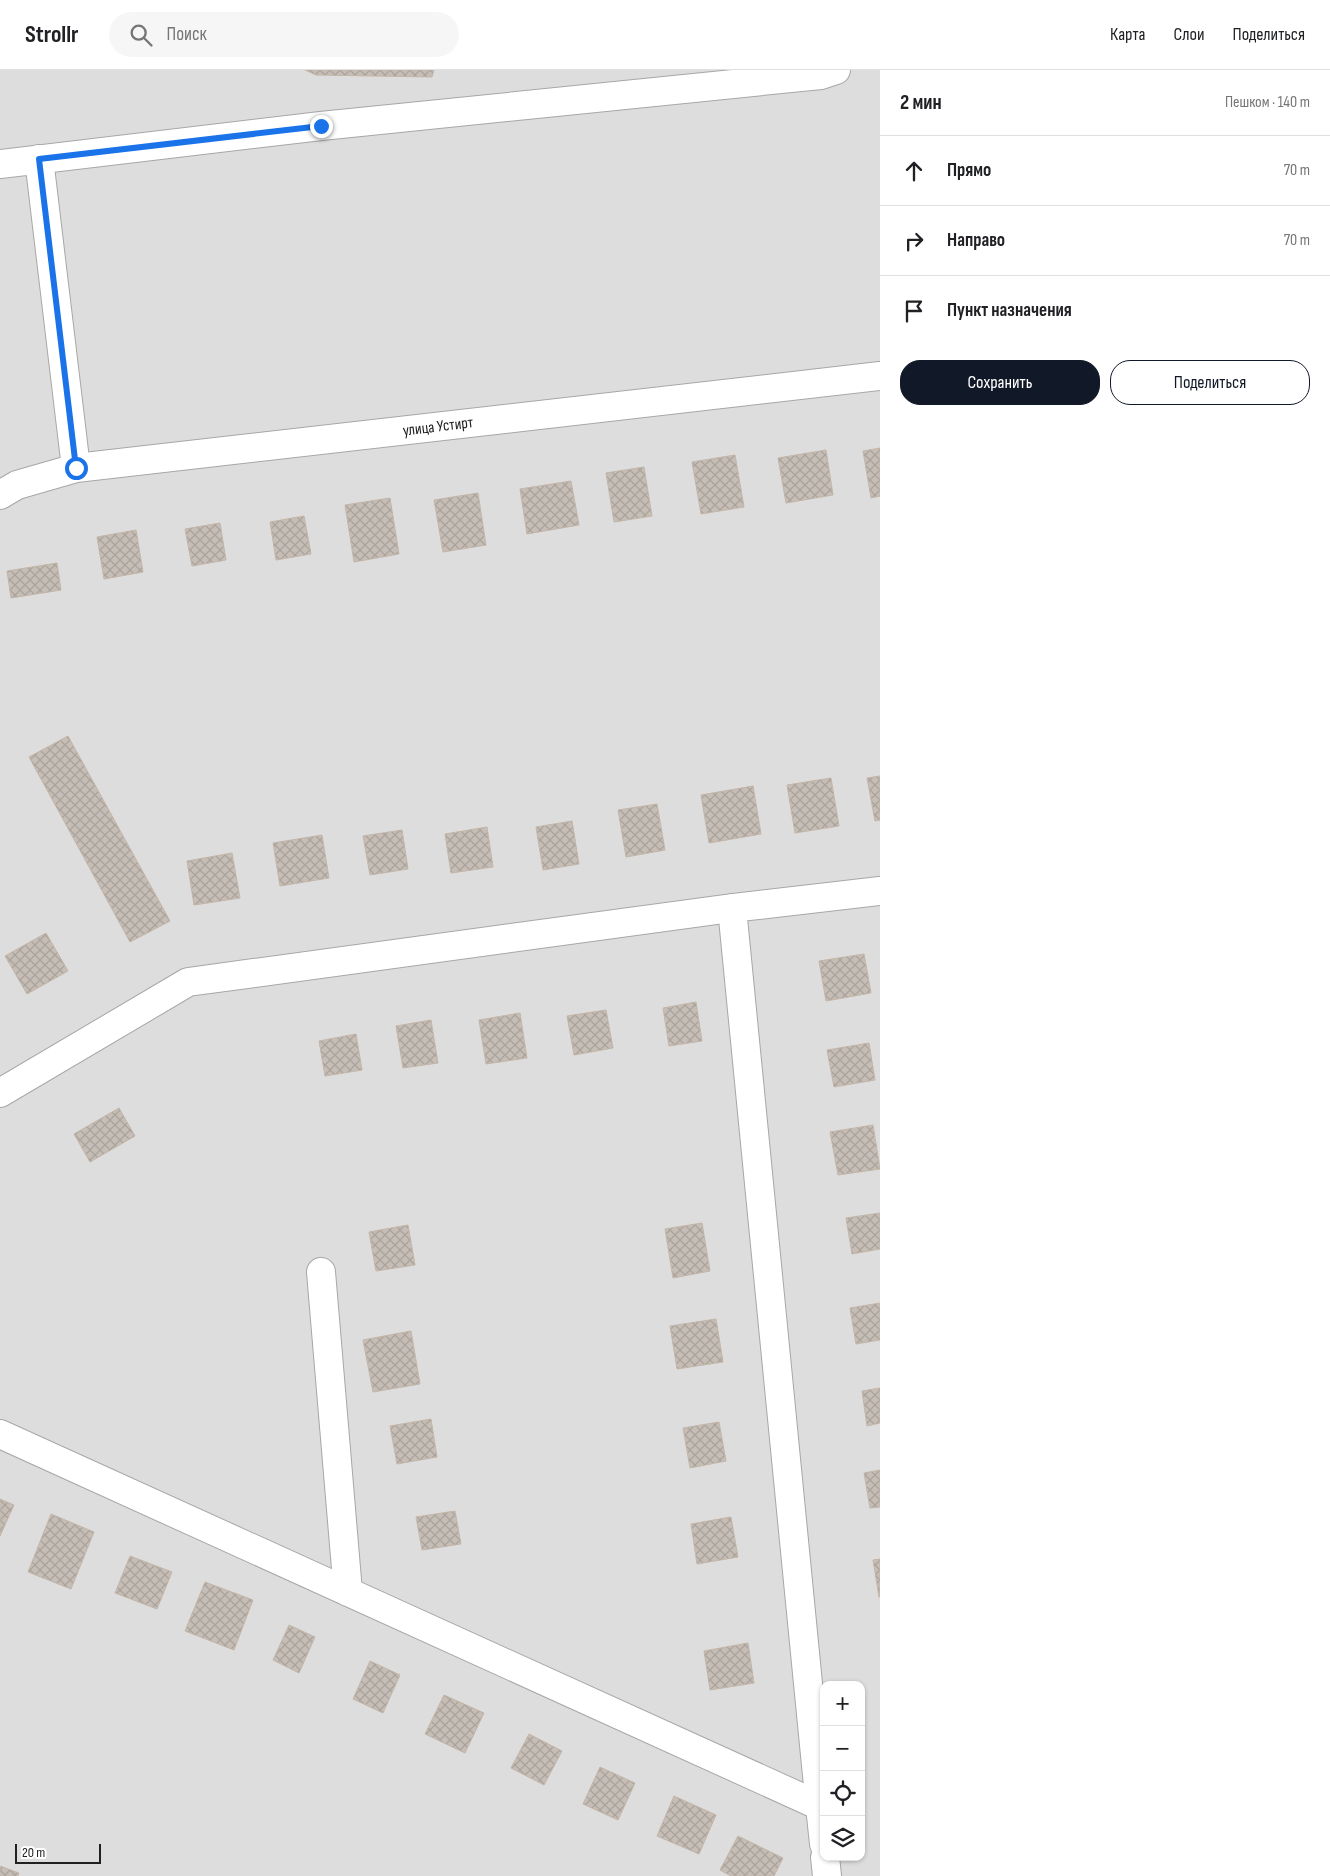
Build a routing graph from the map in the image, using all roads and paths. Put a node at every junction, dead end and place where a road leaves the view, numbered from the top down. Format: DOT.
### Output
graph roads {
  1 [pos="836,70"];
  2 [pos="39,159"];
  3 [pos="0,164"];
  4 [pos="880,376"];
  5 [pos="76,468"];
  6 [pos="0,495"];
  7 [pos="880,891"];
  8 [pos="732,908"];
  9 [pos="0,1093"];
  10 [pos="321,1272"];
  11 [pos="0,1434"];
  12 [pos="348,1592"];
  13 [pos="820,1806"];
  14 [pos="825,1861"];
  15 [pos="827,1876"];
  1 -- 2 [label="street"];
  2 -- 3 [label="street"];
  2 -- 5 [label="street"];
  4 -- 5 [label="street, улица Устирт"];
  5 -- 6 [label="street, улица Устирт"];
  7 -- 8 [label="street"];
  8 -- 9 [label="street"];
  8 -- 13 [label="street"];
  10 -- 12 [label="street"];
  11 -- 12 [label="street"];
  12 -- 13 [label="street"];
  14 -- 15 [label="street"];
}
